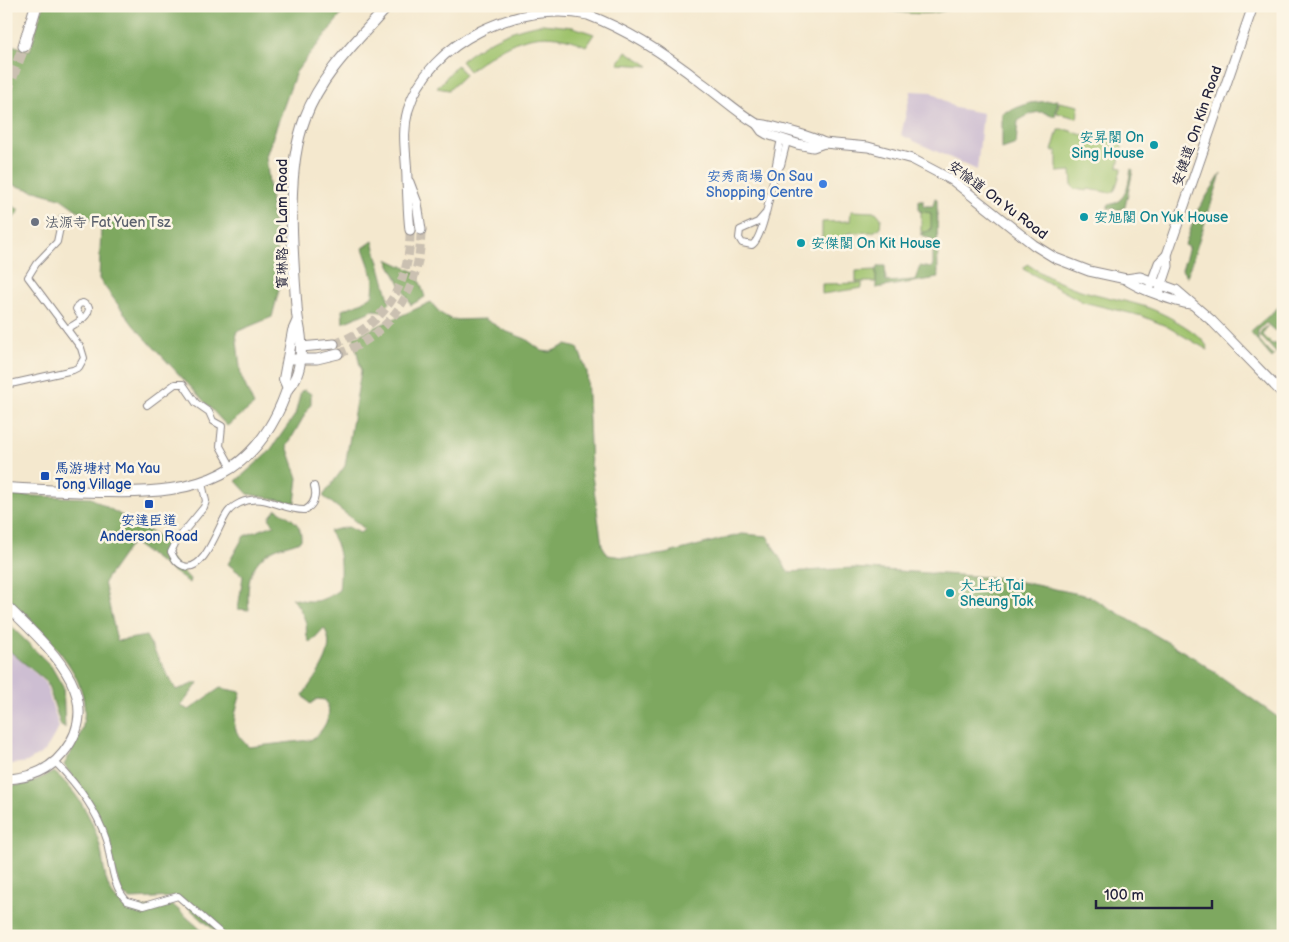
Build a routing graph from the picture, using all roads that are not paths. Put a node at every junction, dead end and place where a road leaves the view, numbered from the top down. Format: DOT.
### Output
graph roads {
  1 [pos="36,6"];
  2 [pos="388,6"];
  3 [pos="1253,6"];
  4 [pos="24,46"];
  5 [pos="785,136"];
  6 [pos="408,180"];
  7 [pos="766,214"];
  8 [pos="62,218"];
  9 [pos="750,225"];
  10 [pos="410,230"];
  11 [pos="421,230"];
  12 [pos="759,237"];
  13 [pos="1126,279"];
  14 [pos="1157,282"];
  15 [pos="1154,292"];
  16 [pos="1190,304"];
  17 [pos="82,319"];
  18 [pos="298,322"];
  19 [pos="67,329"];
  20 [pos="334,344"];
  21 [pos="306,347"];
  22 [pos="338,354"];
  23 [pos="294,359"];
  24 [pos="6,384"];
  25 [pos="1283,394"];
  26 [pos="147,405"];
  27 [pos="232,468"];
  28 [pos="202,483"];
  29 [pos="314,486"];
  30 [pos="6,488"];
  31 [pos="6,605"];
  32 [pos="55,762"];
  33 [pos="6,779"];
  34 [pos="224,936"];
  1 -- 4 [label="highway"];
  2 -- 18 [label="main road, 寶琳路 Po Lam Road"];
  3 -- 14 [label="street, 安健道 On Kin Road"];
  5 -- 6 [label="street, 安愉道 On Yu Road"];
  5 -- 7 [label="street"];
  5 -- 13 [label="street, 安愉道 On Yu Road"];
  6 -- 10 [label="street, 安愉道 On Yu Road"];
  6 -- 11 [label="street, 安愉道 On Yu Road"];
  7 -- 9 [label="street"];
  7 -- 12 [label="street"];
  8 -- 19 [label="street"];
  9 -- 12 [label="street"];
  9 -- 12 [label="street"];
  13 -- 14 [label="street, 安愉道 On Yu Road"];
  13 -- 15 [label="street, 安愉道 On Yu Road"];
  14 -- 15 [label="street, 安健道 On Kin Road"];
  14 -- 16 [label="street, 安愉道 On Yu Road"];
  15 -- 16 [label="street, 安愉道 On Yu Road"];
  16 -- 25 [label="street, 安愉道 On Yu Road"];
  17 -- 19 [label="street"];
  18 -- 21 [label="main road, 寶琳路 Po Lam Road"];
  18 -- 23 [label="main road, 寶琳路 Po Lam Road"];
  19 -- 24 [label="street"];
  20 -- 21 [label="street"];
  21 -- 23 [label="main road, 寶琳路 Po Lam Road"];
  22 -- 23 [label="street"];
  23 -- 27 [label="main road"];
  26 -- 27 [label="street"];
  27 -- 28 [label="main road"];
  28 -- 29 [label="street"];
  28 -- 30 [label="main road"];
  31 -- 32 [label="street"];
  32 -- 33 [label="street"];
  32 -- 34 [label="street"];
}
